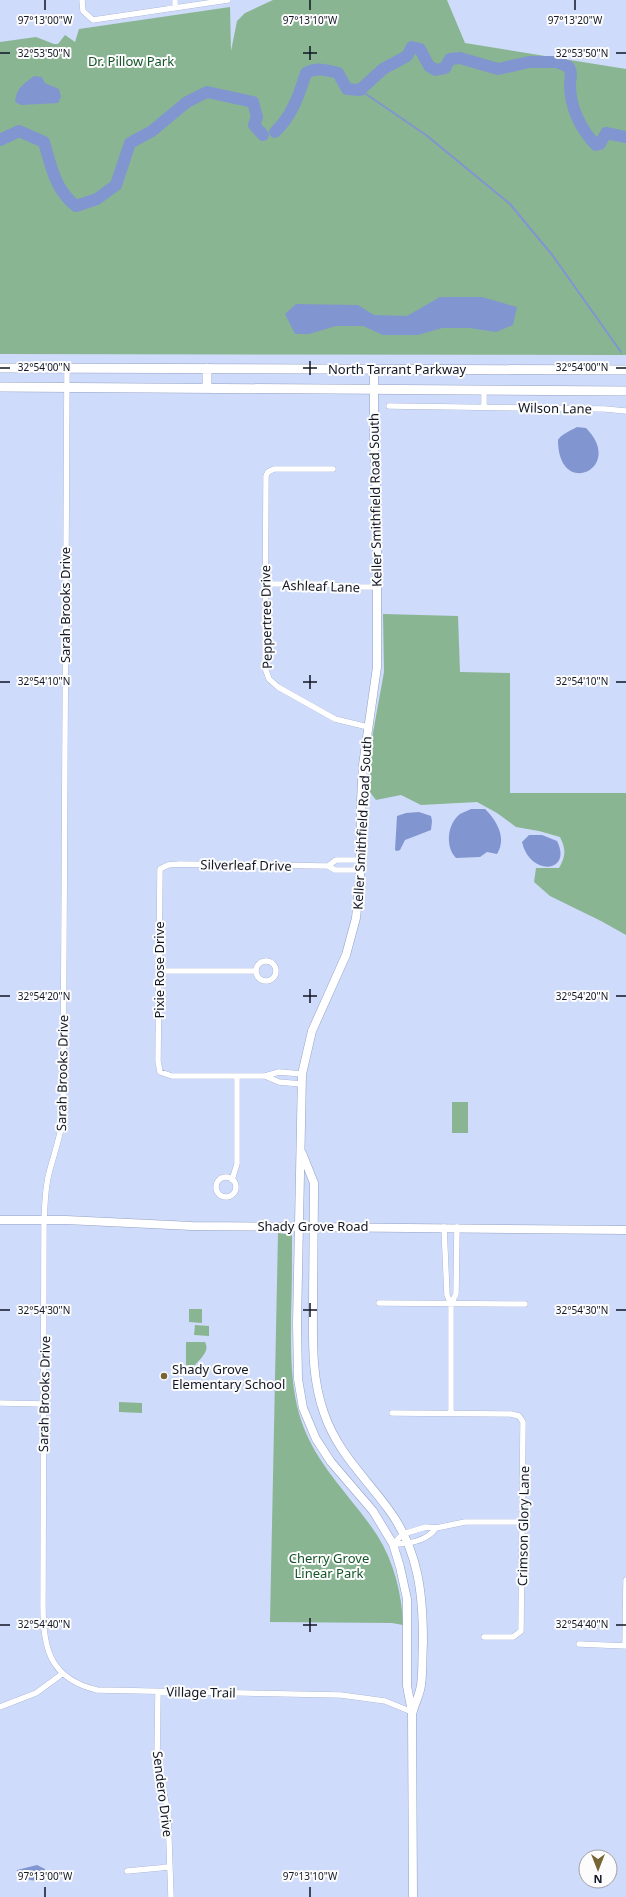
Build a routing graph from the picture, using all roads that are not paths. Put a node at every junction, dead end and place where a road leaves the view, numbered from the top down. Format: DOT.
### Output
graph roads {
  1 [pos="82,0"];
  2 [pos="175,0"];
  3 [pos="228,0"];
  4 [pos="175,8"];
  5 [pos="0,368"];
  6 [pos="67,368"];
  7 [pos="207,368"];
  8 [pos="374,370"];
  9 [pos="626,370"];
  10 [pos="66,386"];
  11 [pos="0,387"];
  12 [pos="207,388"];
  13 [pos="373,388"];
  14 [pos="484,389"];
  15 [pos="626,391"];
  16 [pos="389,406"];
  17 [pos="484,407"];
  18 [pos="626,411"];
  19 [pos="333,469"];
  20 [pos="265,584"];
  21 [pos="376,587"];
  22 [pos="368,727"];
  23 [pos="360,860"];
  24 [pos="163,866"];
  25 [pos="328,866"];
  26 [pos="360,870"];
  27 [pos="158,971"];
  28 [pos="256,971"];
  29 [pos="302,1074"];
  30 [pos="265,1076"];
  31 [pos="237,1077"];
  32 [pos="301,1084"];
  33 [pos="300,1146"];
  34 [pos="232,1180"];
  35 [pos="0,1220"];
  36 [pos="44,1220"];
  37 [pos="300,1226"];
  38 [pos="313,1226"];
  39 [pos="444,1227"];
  40 [pos="457,1227"];
  41 [pos="626,1230"];
  42 [pos="379,1303"];
  43 [pos="451,1304"];
  44 [pos="525,1304"];
  45 [pos="0,1403"];
  46 [pos="44,1404"];
  47 [pos="392,1413"];
  48 [pos="451,1414"];
  49 [pos="523,1522"];
  50 [pos="436,1528"];
  51 [pos="403,1534"];
  52 [pos="393,1544"];
  53 [pos="408,1544"];
  54 [pos="626,1580"];
  55 [pos="484,1637"];
  56 [pos="579,1644"];
  57 [pos="625,1646"];
  58 [pos="62,1674"];
  59 [pos="158,1692"];
  60 [pos="0,1707"];
  61 [pos="412,1712"];
  62 [pos="170,1867"];
  63 [pos="127,1871"];
  64 [pos="171,1897"];
  65 [pos="413,1897"];
  1 -- 4 [label="street"];
  2 -- 4 [label="street"];
  3 -- 4 [label="street"];
  5 -- 6 [label="main road, North Tarrant Parkway"];
  6 -- 7 [label="main road, North Tarrant Parkway"];
  6 -- 10 [label="street, Sarah Brooks Drive"];
  7 -- 8 [label="main road, North Tarrant Parkway"];
  7 -- 12 [label="main road"];
  8 -- 9 [label="main road, North Tarrant Parkway"];
  8 -- 13 [label="main road, Keller Smithfield Road South"];
  10 -- 11 [label="main road, North Tarrant Parkway"];
  10 -- 12 [label="main road, North Tarrant Parkway"];
  10 -- 36 [label="street, Sarah Brooks Drive"];
  12 -- 13 [label="main road, North Tarrant Parkway"];
  13 -- 14 [label="main road, North Tarrant Parkway"];
  13 -- 21 [label="main road, Keller Smithfield Road South"];
  14 -- 15 [label="main road, North Tarrant Parkway"];
  14 -- 17 [label="street"];
  16 -- 17 [label="street, Wilson Lane"];
  17 -- 18 [label="street, Wilson Lane"];
  19 -- 20 [label="street, Peppertree Drive"];
  20 -- 21 [label="street, Ashleaf Lane"];
  20 -- 22 [label="street, Peppertree Drive"];
  21 -- 22 [label="main road, Keller Smithfield Road South"];
  22 -- 23 [label="main road, Keller Smithfield Road South"];
  23 -- 25 [label="street, Silverleaf Drive"];
  23 -- 26 [label="main road, Keller Smithfield Road South"];
  24 -- 25 [label="street, Silverleaf Drive"];
  24 -- 27 [label="street, Pixie Rose Drive"];
  25 -- 26 [label="street, Silverleaf Drive"];
  26 -- 29 [label="main road, Keller Smithfield Road South"];
  27 -- 28 [label="street"];
  27 -- 31 [label="street, Pixie Rose Drive"];
  29 -- 30 [label="street"];
  29 -- 32 [label="main road, Keller Smithfield Road South"];
  30 -- 31 [label="street"];
  30 -- 32 [label="street"];
  31 -- 34 [label="street"];
  32 -- 33 [label="main road, Keller Smithfield Road South"];
  33 -- 37 [label="main road, Keller Smithfield Road South"];
  33 -- 38 [label="main road, Keller Smithfield Road South"];
  35 -- 36 [label="main road, Shady Grove Road"];
  36 -- 37 [label="main road, Shady Grove Road"];
  36 -- 46 [label="street, Sarah Brooks Drive"];
  37 -- 38 [label="main road, Shady Grove Road"];
  37 -- 52 [label="main road, Keller Smithfield Road South"];
  38 -- 39 [label="main road, Shady Grove Road"];
  38 -- 51 [label="main road, Keller Smithfield Road South"];
  39 -- 40 [label="main road, Shady Grove Road"];
  39 -- 43 [label="street"];
  40 -- 41 [label="main road, Shady Grove Road"];
  40 -- 43 [label="street"];
  42 -- 43 [label="street"];
  43 -- 44 [label="street"];
  43 -- 48 [label="street"];
  45 -- 46 [label="street"];
  46 -- 58 [label="street, Sarah Brooks Drive"];
  47 -- 48 [label="street"];
  48 -- 49 [label="street, Crimson Glory Lane"];
  49 -- 50 [label="street"];
  49 -- 55 [label="street, Crimson Glory Lane"];
  50 -- 51 [label="street"];
  50 -- 53 [label="street"];
  51 -- 52 [label="street"];
  51 -- 53 [label="main road, Keller Smithfield Road South"];
  52 -- 53 [label="street"];
  52 -- 61 [label="main road, Keller Smithfield Road South"];
  53 -- 61 [label="main road, Keller Smithfield Road South"];
  54 -- 57 [label="street"];
  56 -- 57 [label="street"];
  58 -- 59 [label="street, Village Trail"];
  58 -- 60 [label="street"];
  59 -- 61 [label="street, Village Trail"];
  59 -- 62 [label="street, Sendero Drive"];
  61 -- 65 [label="main road, Keller Smithfield Road South"];
  62 -- 63 [label="street"];
  62 -- 64 [label="street, Sendero Drive"];
}
